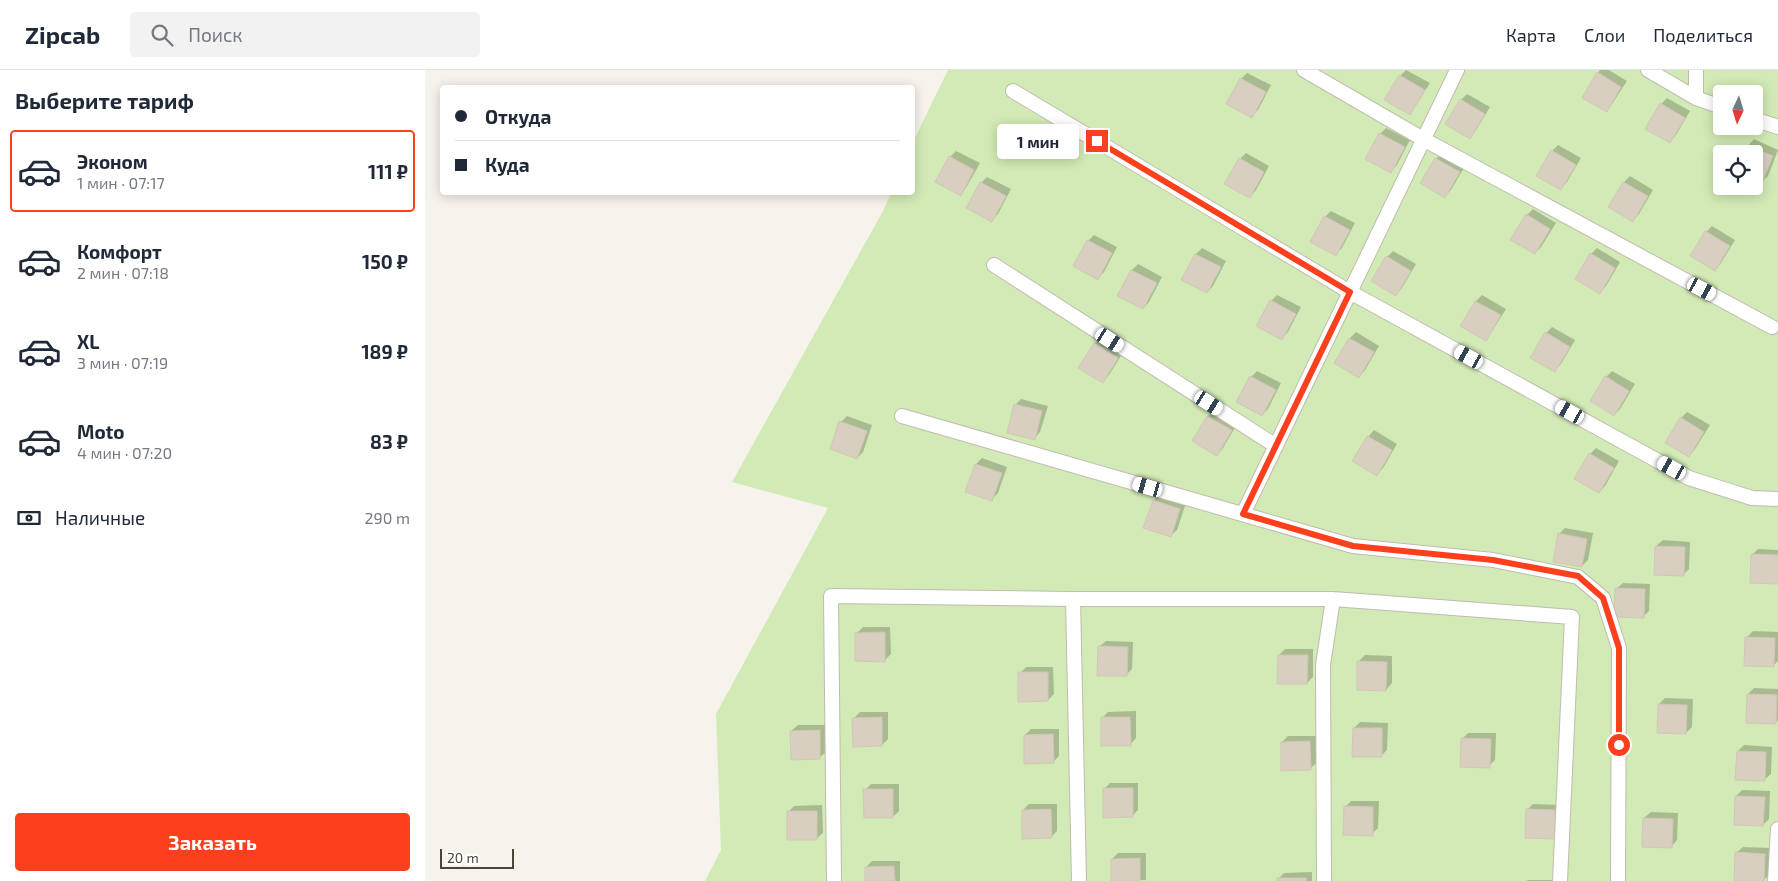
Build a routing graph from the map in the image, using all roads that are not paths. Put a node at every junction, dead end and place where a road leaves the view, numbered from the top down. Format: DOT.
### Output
graph roads {
  1 [pos="1304,70"];
  2 [pos="1457,70"];
  3 [pos="1648,70"];
  4 [pos="1696,70"];
  5 [pos="1013,91"];
  6 [pos="1696,98"];
  7 [pos="1713,104"];
  8 [pos="1763,122"];
  9 [pos="1778,127"];
  10 [pos="1423,138"];
  11 [pos="993,265"];
  12 [pos="1350,292"];
  13 [pos="1772,327"];
  14 [pos="902,416"];
  15 [pos="1275,446"];
  16 [pos="1778,499"];
  17 [pos="1243,514"];
  18 [pos="1073,599"];
  19 [pos="1333,599"];
  20 [pos="1778,829"];
  21 [pos="834,881"];
  22 [pos="1079,881"];
  23 [pos="1324,881"];
  24 [pos="1560,881"];
  25 [pos="1618,881"];
  26 [pos="1775,881"];
  1 -- 10 [label="lane"];
  2 -- 10 [label="lane"];
  3 -- 6 [label="lane"];
  4 -- 6 [label="lane"];
  5 -- 12 [label="lane"];
  6 -- 7 [label="lane"];
  8 -- 9 [label="lane"];
  10 -- 12 [label="lane"];
  10 -- 13 [label="lane"];
  11 -- 15 [label="lane"];
  12 -- 15 [label="lane"];
  12 -- 16 [label="lane"];
  14 -- 17 [label="lane"];
  15 -- 17 [label="lane"];
  17 -- 25 [label="lane"];
  18 -- 19 [label="lane"];
  18 -- 21 [label="lane"];
  18 -- 22 [label="lane"];
  19 -- 23 [label="lane"];
  19 -- 24 [label="lane"];
  20 -- 26 [label="lane"];
}
